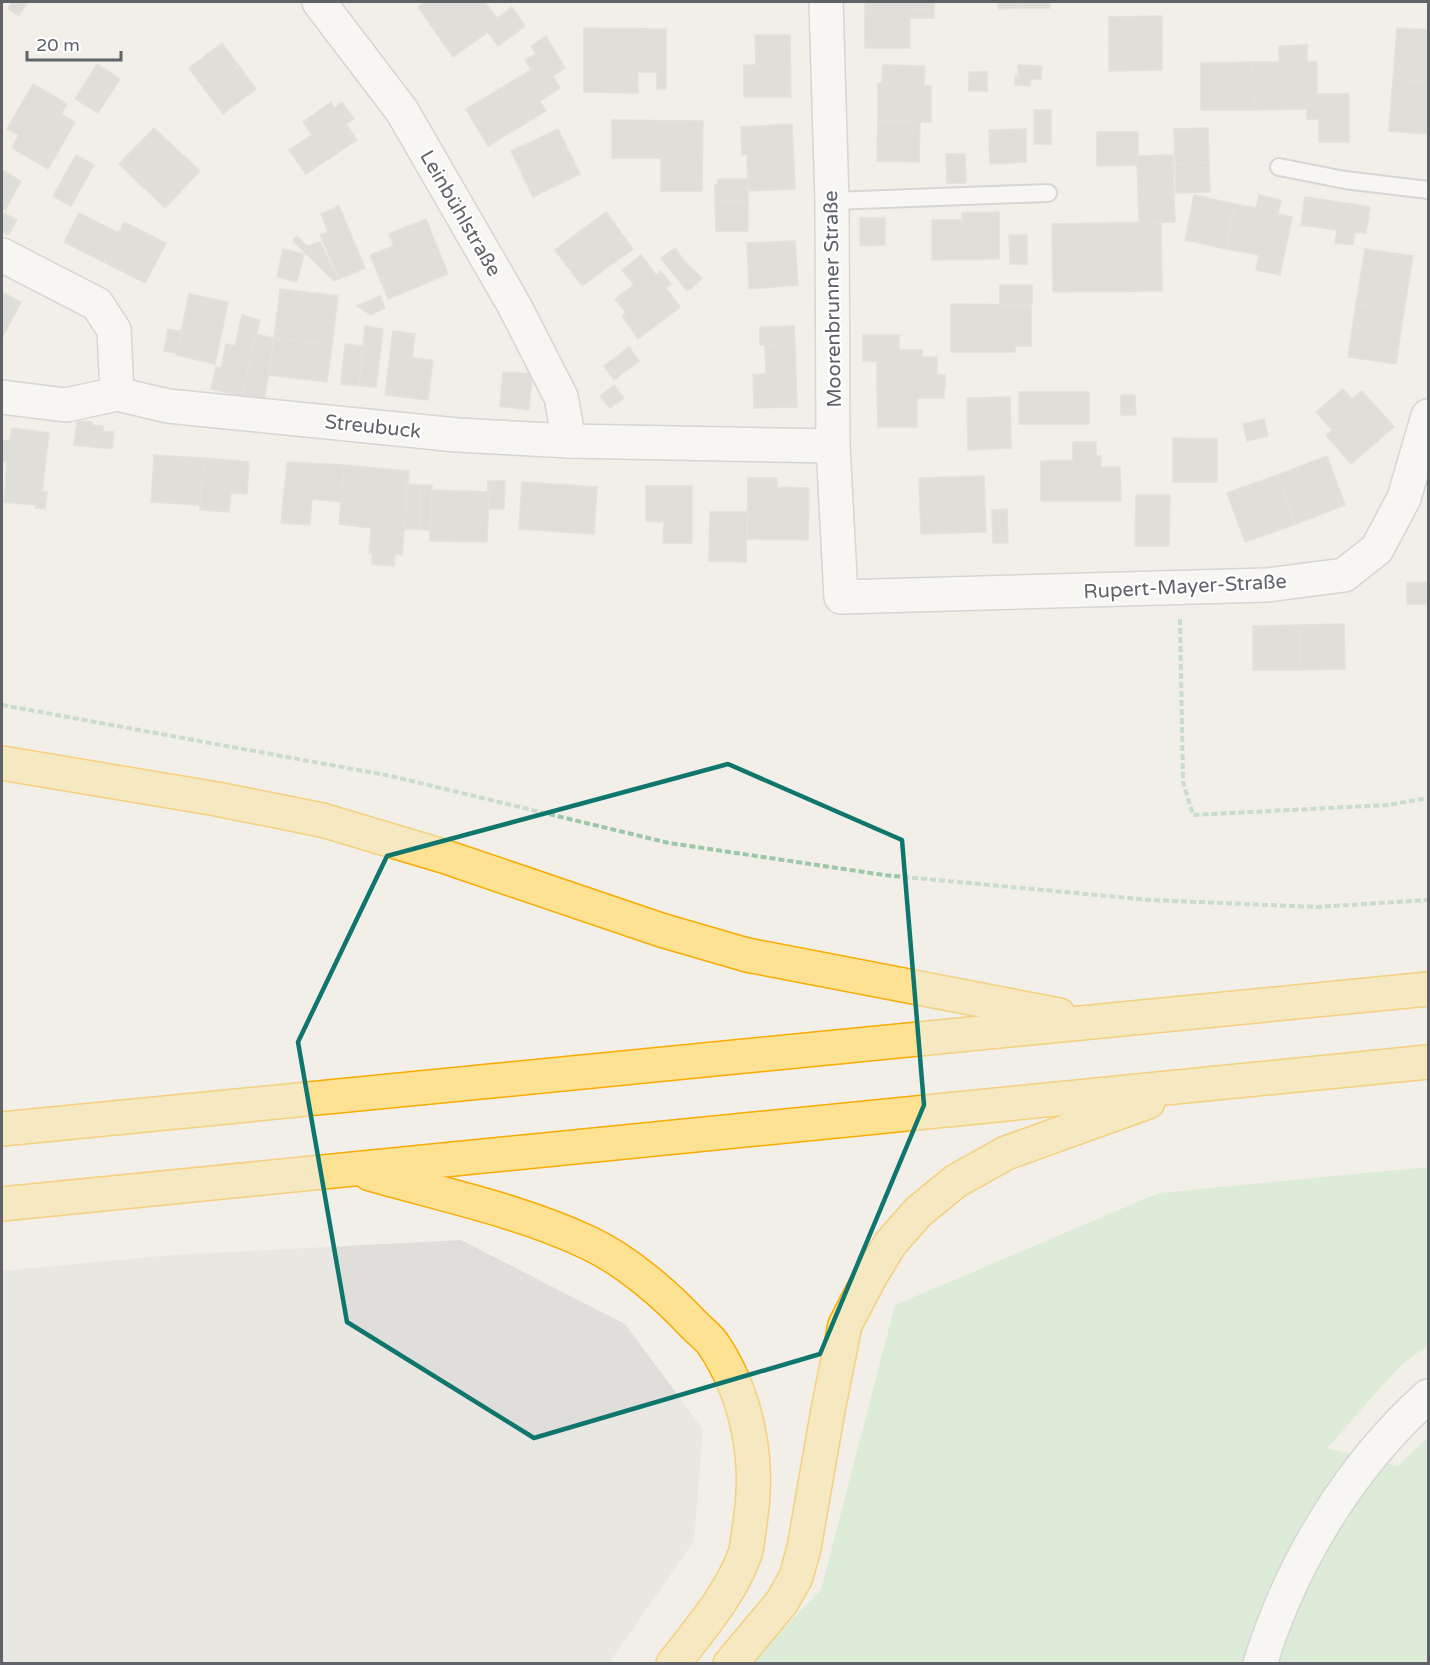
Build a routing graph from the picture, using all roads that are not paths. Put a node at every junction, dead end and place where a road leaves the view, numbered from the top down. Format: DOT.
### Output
graph roads {
  1 [pos="319,2"];
  2 [pos="826,2"];
  3 [pos="1279,167"];
  4 [pos="1428,190"];
  5 [pos="1048,193"];
  6 [pos="832,201"];
  7 [pos="2,255"];
  8 [pos="117,394"];
  9 [pos="2,397"];
  10 [pos="1428,416"];
  11 [pos="569,441"];
  12 [pos="833,446"];
  13 [pos="841,597"];
  14 [pos="2,763"];
  15 [pos="1428,989"];
  16 [pos="1094,1021"];
  17 [pos="1428,1062"];
  18 [pos="1198,1085"];
  19 [pos="2,1129"];
  20 [pos="351,1168"];
  21 [pos="2,1204"];
  22 [pos="1428,1396"];
  23 [pos="673,1664"];
  24 [pos="730,1664"];
  25 [pos="1260,1664"];
  1 -- 11 [label="street, Leinbühlstraße"];
  2 -- 6 [label="street, Moorenbrunner Straße"];
  3 -- 4 [label="lane"];
  5 -- 6 [label="lane"];
  6 -- 12 [label="street, Moorenbrunner Straße"];
  7 -- 8 [label="street"];
  8 -- 9 [label="street"];
  8 -- 11 [label="street, Streubuck"];
  10 -- 13 [label="street, Rupert-Mayer-Straße"];
  11 -- 12 [label="street, Streubuck"];
  12 -- 13 [label="street, Moorenbrunner Straße"];
  14 -- 16 [label="highway"];
  15 -- 16 [label="highway"];
  16 -- 19 [label="highway"];
  17 -- 18 [label="highway"];
  18 -- 20 [label="highway"];
  18 -- 24 [label="highway"];
  20 -- 21 [label="highway"];
  20 -- 23 [label="highway"];
  22 -- 25 [label="street"];
}
